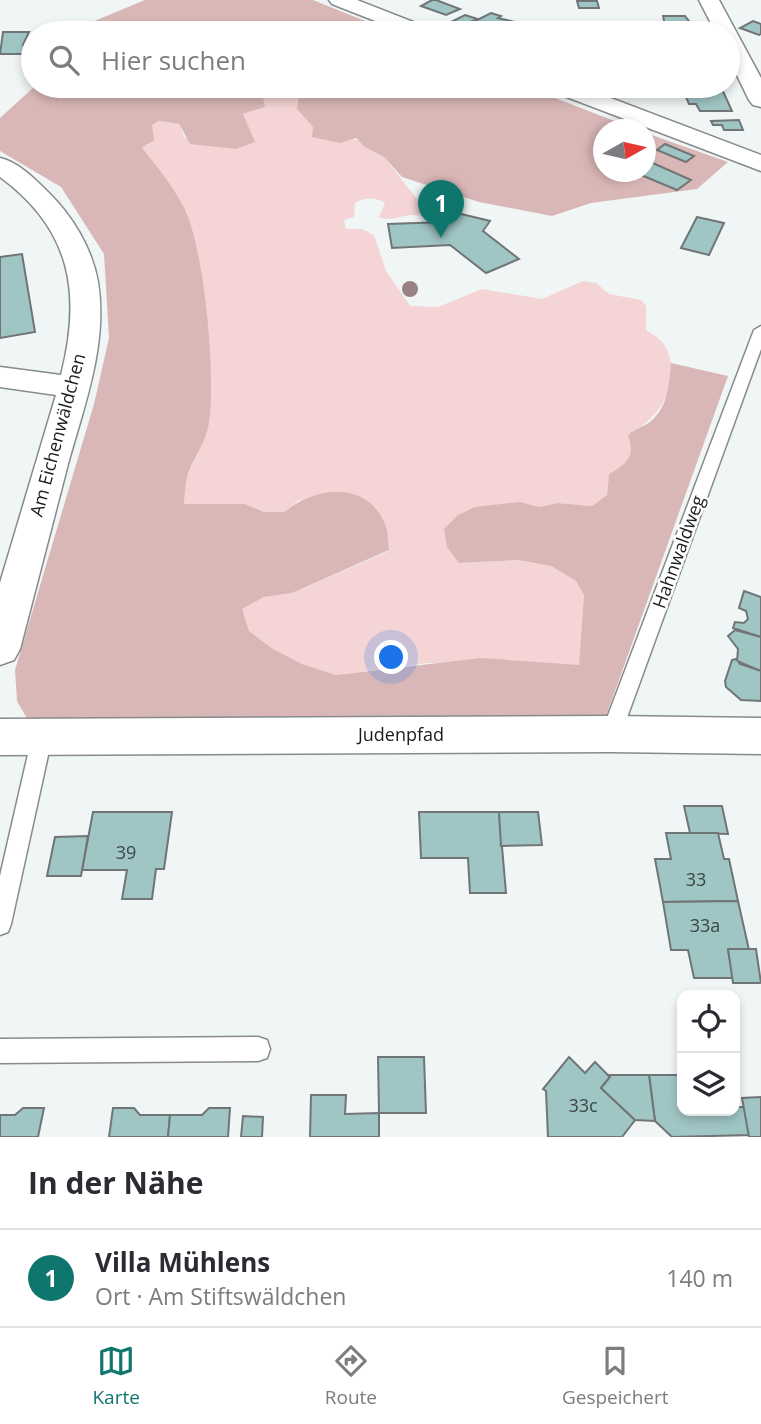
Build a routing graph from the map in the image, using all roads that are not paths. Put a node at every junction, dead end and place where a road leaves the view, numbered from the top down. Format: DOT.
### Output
graph roads {
  1 [pos="338,0"];
  2 [pos="709,0"];
  3 [pos="393,21"];
  4 [pos="723,21"];
  5 [pos="740,51"];
  6 [pos="590,98"];
  7 [pos="761,100"];
  8 [pos="761,164"];
  9 [pos="0,165"];
  10 [pos="761,330"];
  11 [pos="754,372"];
  12 [pos="0,377"];
  13 [pos="73,387"];
  14 [pos="0,649"];
  15 [pos="611,734"];
  16 [pos="761,736"];
  17 [pos="0,737"];
  18 [pos="42,737"];
  19 [pos="0,924"];
  20 [pos="258,1049"];
  21 [pos="0,1051"];
  1 -- 3 [label="street"];
  2 -- 4 [label="street"];
  5 -- 7 [label="street"];
  6 -- 8 [label="street"];
  9 -- 13 [label="street, Am Eichenwäldchen"];
  10 -- 11 [label="lane, Hahnwaldweg"];
  11 -- 15 [label="lane, Hahnwaldweg"];
  12 -- 13 [label="street"];
  13 -- 14 [label="street, Am Eichenwäldchen"];
  15 -- 16 [label="street, Judenpfad"];
  15 -- 18 [label="street, Judenpfad"];
  17 -- 18 [label="street, Judenpfad"];
  18 -- 19 [label="lane"];
  20 -- 21 [label="lane"];
}
